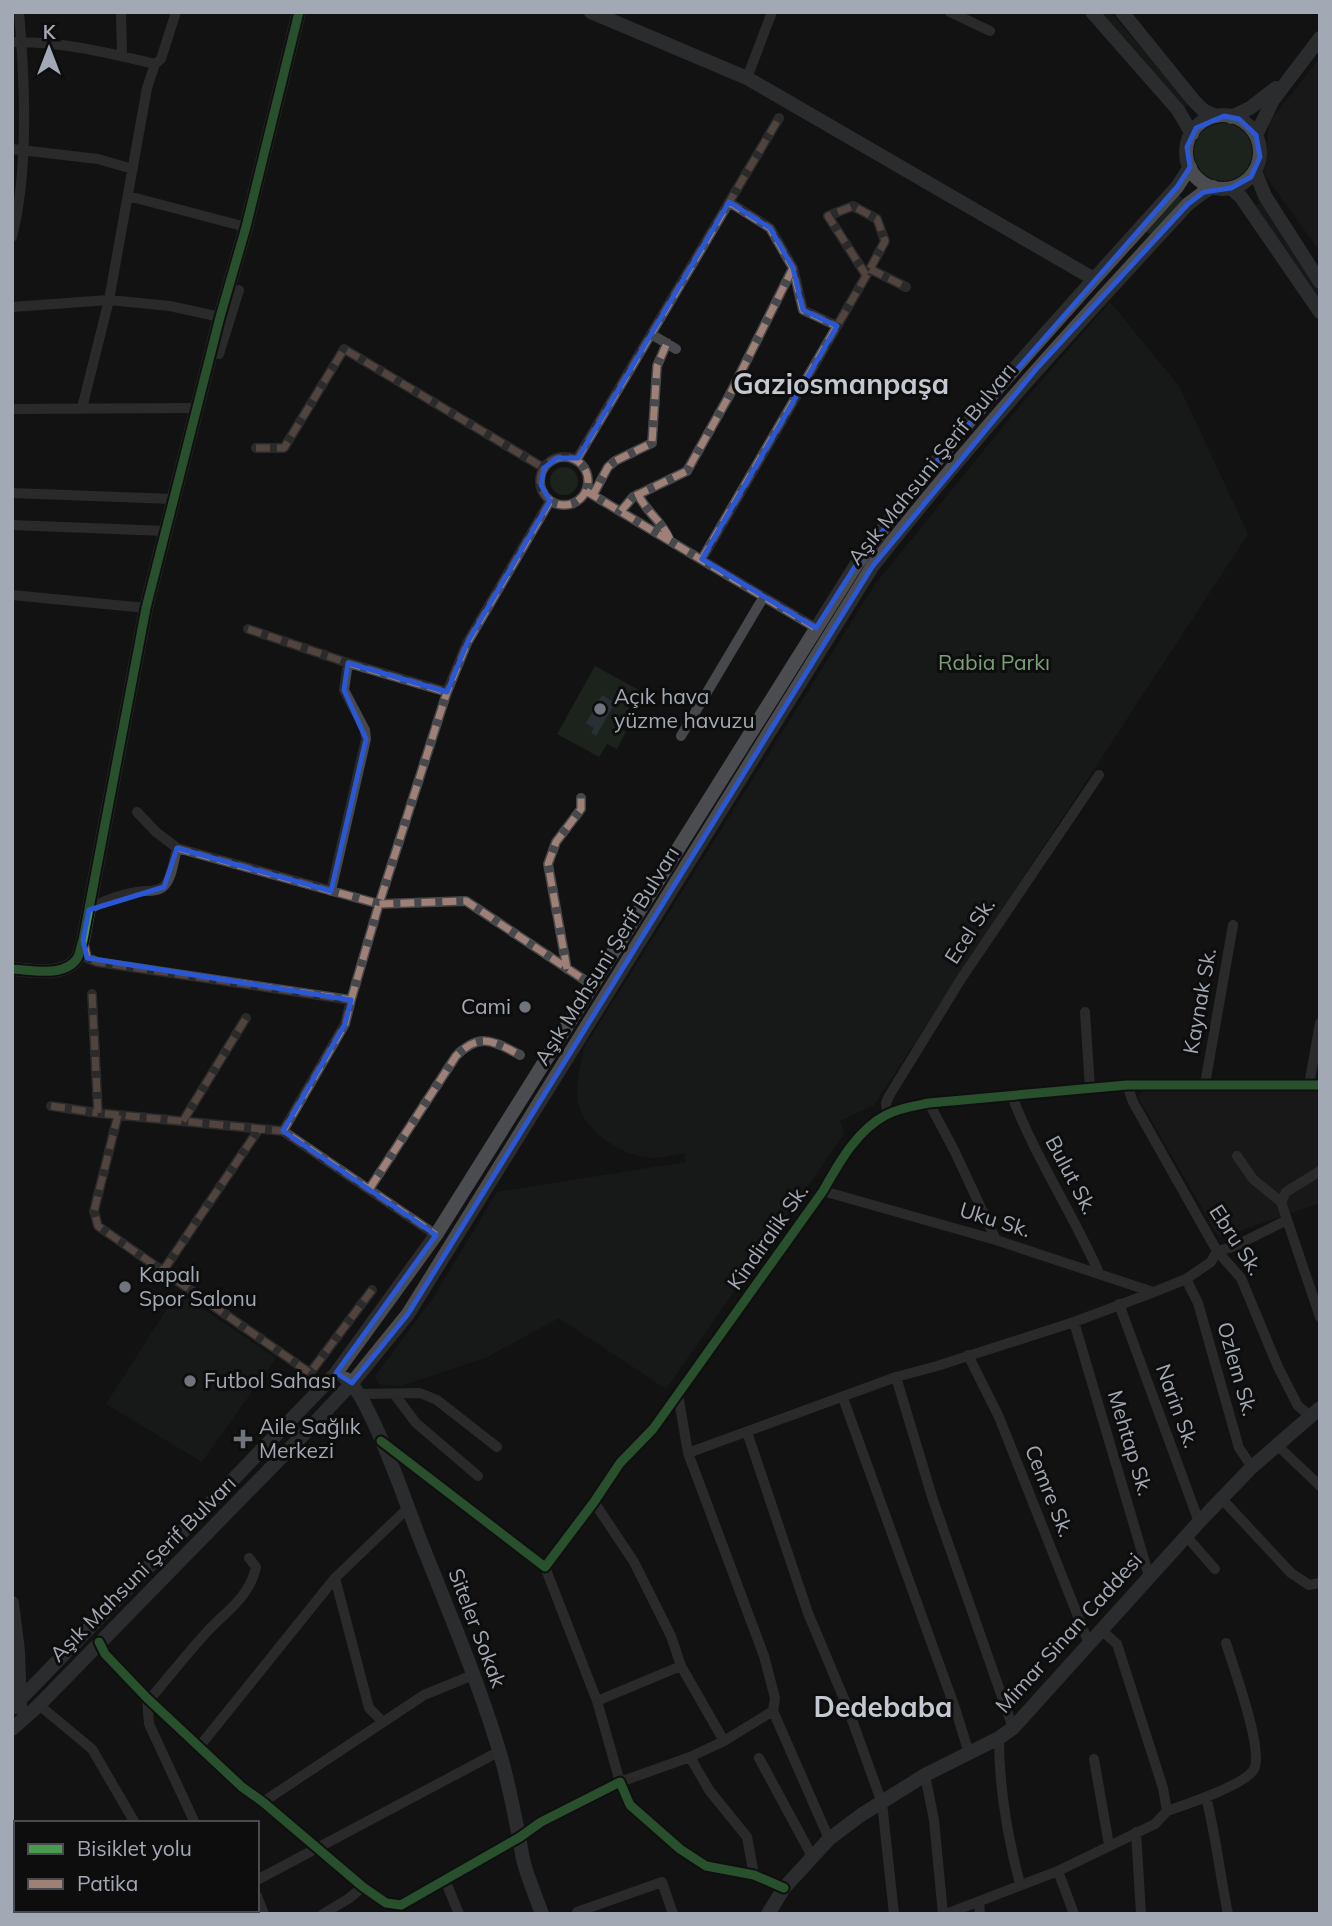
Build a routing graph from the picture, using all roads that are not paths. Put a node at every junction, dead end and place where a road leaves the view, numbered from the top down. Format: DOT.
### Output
graph roads {
  1 [pos="19,12"];
  2 [pos="121,12"];
  3 [pos="176,12"];
  4 [pos="299,12"];
  5 [pos="772,12"];
  6 [pos="950,12"];
  7 [pos="1092,12"];
  8 [pos="1122,12"];
  9 [pos="599,14"];
  10 [pos="990,31"];
  11 [pos="1320,38"];
  12 [pos="17,42"];
  13 [pos="122,56"];
  14 [pos="155,64"];
  15 [pos="1292,73"];
  16 [pos="747,78"];
  17 [pos="1216,116"];
  18 [pos="1231,117"];
  19 [pos="779,118"];
  20 [pos="1192,134"];
  21 [pos="1256,135"];
  22 [pos="18,148"];
  23 [pos="1190,167"];
  24 [pos="132,169"];
  25 [pos="1255,171"];
  26 [pos="1213,187"];
  27 [pos="1231,188"];
  28 [pos="128,196"];
  29 [pos="729,202"];
  30 [pos="246,227"];
  31 [pos="12,237"];
  32 [pos="793,268"];
  33 [pos="868,272"];
  34 [pos="1094,279"];
  35 [pos="1320,282"];
  36 [pos="906,287"];
  37 [pos="239,290"];
  38 [pos="109,300"];
  39 [pos="12,307"];
  40 [pos="1320,313"];
  41 [pos="220,317"];
  42 [pos="837,326"];
  43 [pos="651,334"];
  44 [pos="219,354"];
  45 [pos="82,408"];
  46 [pos="197,408"];
  47 [pos="12,409"];
  48 [pos="257,448"];
  49 [pos="577,459"];
  50 [pos="544,468"];
  51 [pos="12,493"];
  52 [pos="590,493"];
  53 [pos="638,494"];
  54 [pos="173,499"];
  55 [pos="550,501"];
  56 [pos="621,512"];
  57 [pos="12,525"];
  58 [pos="165,531"];
  59 [pos="670,540"];
  60 [pos="702,559"];
  61 [pos="12,595"];
  62 [pos="763,598"];
  63 [pos="146,608"];
  64 [pos="816,628"];
  65 [pos="248,629"];
  66 [pos="348,663"];
  67 [pos="447,692"];
  68 [pos="681,736"];
  69 [pos="1099,775"];
  70 [pos="581,798"];
  71 [pos="137,812"];
  72 [pos="177,848"];
  73 [pos="331,891"];
  74 [pos="379,904"];
  75 [pos="89,910"];
  76 [pos="1233,925"];
  77 [pos="83,940"];
  78 [pos="12,969"];
  79 [pos="567,969"];
  80 [pos="592,985"];
  81 [pos="92,994"];
  82 [pos="351,1000"];
  83 [pos="1085,1012"];
  84 [pos="246,1018"];
  85 [pos="1320,1023"];
  86 [pos="520,1055"];
  87 [pos="1205,1084"];
  88 [pos="1127,1085"];
  89 [pos="1314,1085"];
  90 [pos="1090,1088"];
  91 [pos="1012,1096"];
  92 [pos="929,1103"];
  93 [pos="51,1106"];
  94 [pos="98,1113"];
  95 [pos="887,1114"];
  96 [pos="118,1115"];
  97 [pos="183,1121"];
  98 [pos="259,1129"];
  99 [pos="283,1130"];
  100 [pos="1237,1156"];
  101 [pos="1320,1171"];
  102 [pos="370,1188"];
  103 [pos="823,1191"];
  104 [pos="1281,1202"];
  105 [pos="1287,1220"];
  106 [pos="436,1236"];
  107 [pos="996,1240"];
  108 [pos="1217,1251"];
  109 [pos="163,1271"];
  110 [pos="1099,1273"];
  111 [pos="1186,1279"];
  112 [pos="372,1290"];
  113 [pos="1154,1292"];
  114 [pos="1119,1304"];
  115 [pos="1320,1317"];
  116 [pos="1074,1322"];
  117 [pos="968,1355"];
  118 [pos="336,1373"];
  119 [pos="896,1377"];
  120 [pos="355,1389"];
  121 [pos="678,1394"];
  122 [pos="395,1395"];
  123 [pos="844,1398"];
  124 [pos="1315,1412"];
  125 [pos="682,1425"];
  126 [pos="653,1429"];
  127 [pos="747,1432"];
  128 [pos="381,1441"];
  129 [pos="1277,1445"];
  130 [pos="497,1447"];
  131 [pos="688,1452"];
  132 [pos="1252,1467"];
  133 [pos="478,1476"];
  134 [pos="1320,1486"];
  135 [pos="1222,1499"];
  136 [pos="594,1502"];
  137 [pos="408,1508"];
  138 [pos="1199,1522"];
  139 [pos="1186,1538"];
  140 [pos="249,1558"];
  141 [pos="545,1567"];
  142 [pos="1215,1569"];
  143 [pos="1149,1576"];
  144 [pos="335,1578"];
  145 [pos="1320,1583"];
  146 [pos="12,1603"];
  147 [pos="1101,1630"];
  148 [pos="99,1642"];
  149 [pos="1226,1643"];
  150 [pos="1089,1644"];
  151 [pos="681,1666"];
  152 [pos="473,1675"];
  153 [pos="148,1699"];
  154 [pos="597,1701"];
  155 [pos="39,1705"];
  156 [pos="15,1706"];
  157 [pos="773,1711"];
  158 [pos="382,1721"];
  159 [pos="15,1726"];
  160 [pos="1013,1728"];
  161 [pos="999,1738"];
  162 [pos="724,1741"];
  163 [pos="199,1747"];
  164 [pos="500,1751"];
  165 [pos="969,1753"];
  166 [pos="690,1757"];
  167 [pos="759,1758"];
  168 [pos="1094,1759"];
  169 [pos="925,1775"];
  170 [pos="620,1782"];
  171 [pos="1206,1797"];
  172 [pos="263,1802"];
  173 [pos="882,1803"];
  174 [pos="1167,1811"];
  175 [pos="134,1821"];
  176 [pos="194,1821"];
  177 [pos="1136,1832"];
  178 [pos="520,1837"];
  179 [pos="829,1839"];
  180 [pos="1109,1845"];
  181 [pos="317,1849"];
  182 [pos="813,1858"];
  183 [pos="1058,1871"];
  184 [pos="754,1875"];
  185 [pos="259,1879"];
  186 [pos="445,1881"];
  187 [pos="1020,1884"];
  188 [pos="363,1887"];
  189 [pos="784,1888"];
  190 [pos="348,1899"];
  191 [pos="979,1902"];
  192 [pos="323,1914"];
  193 [pos="346,1914"];
  194 [pos="459,1914"];
  195 [pos="542,1914"];
  196 [pos="578,1914"];
  197 [pos="673,1914"];
  198 [pos="768,1914"];
  199 [pos="894,1914"];
  200 [pos="945,1914"];
  201 [pos="980,1914"];
  202 [pos="1074,1914"];
  203 [pos="1141,1914"];
  204 [pos="1228,1914"];
  1 -- 12 [label="street"];
  2 -- 13 [label="street"];
  3 -- 14 [label="street"];
  4 -- 30 [label="main road"];
  5 -- 16 [label="street"];
  6 -- 10 [label="street"];
  7 -- 20 [label="main road"];
  8 -- 17 [label="main road"];
  9 -- 16 [label="main road"];
  11 -- 15 [label="main road"];
  12 -- 13 [label="street"];
  12 -- 22 [label="street"];
  13 -- 14 [label="street"];
  14 -- 24 [label="street"];
  15 -- 18 [label="main road"];
  15 -- 21 [label="main road"];
  16 -- 34 [label="main road"];
  17 -- 18 [label="main road"];
  17 -- 20 [label="main road"];
  18 -- 21 [label="main road"];
  19 -- 29 [label="street"];
  20 -- 23 [label="main road"];
  21 -- 25 [label="main road"];
  22 -- 24 [label="street"];
  22 -- 31 [label="street"];
  23 -- 26 [label="main road"];
  23 -- 34 [label="main road, Aşık Mahsuni Şerif Bulvarı"];
  24 -- 28 [label="street"];
  25 -- 27 [label="main road"];
  25 -- 35 [label="main road"];
  26 -- 27 [label="main road"];
  26 -- 120 [label="main road, Aşık Mahsuni Şerif Bulvarı"];
  27 -- 40 [label="main road"];
  28 -- 30 [label="street"];
  28 -- 38 [label="street"];
  29 -- 32 [label="street"];
  29 -- 43 [label="street"];
  30 -- 41 [label="main road"];
  32 -- 42 [label="street"];
  32 -- 53 [label="street"];
  33 -- 33 [label="street"];
  33 -- 36 [label="street"];
  33 -- 42 [label="street"];
  34 -- 64 [label="main road, Aşık Mahsuni Şerif Bulvarı"];
  37 -- 44 [label="street"];
  38 -- 39 [label="street"];
  38 -- 41 [label="street"];
  38 -- 45 [label="street"];
  41 -- 46 [label="main road"];
  42 -- 60 [label="street"];
  43 -- 49 [label="street"];
  43 -- 52 [label="street"];
  45 -- 46 [label="street"];
  45 -- 47 [label="street"];
  46 -- 54 [label="main road"];
  48 -- 50 [label="street"];
  49 -- 50 [label="street"];
  49 -- 52 [label="street"];
  50 -- 55 [label="street"];
  51 -- 54 [label="street"];
  52 -- 55 [label="street"];
  52 -- 56 [label="street"];
  53 -- 56 [label="street"];
  53 -- 59 [label="street"];
  54 -- 58 [label="main road"];
  55 -- 67 [label="street"];
  56 -- 59 [label="street"];
  57 -- 58 [label="street"];
  58 -- 63 [label="main road"];
  59 -- 60 [label="street"];
  60 -- 62 [label="street"];
  61 -- 63 [label="street"];
  62 -- 64 [label="street"];
  62 -- 68 [label="street"];
  63 -- 75 [label="main road"];
  64 -- 80 [label="main road, Aşık Mahsuni Şerif Bulvarı"];
  65 -- 66 [label="street"];
  66 -- 67 [label="street"];
  66 -- 73 [label="street"];
  67 -- 74 [label="street"];
  69 -- 95 [label="street, Ecel Sk."];
  70 -- 79 [label="street"];
  71 -- 72 [label="street"];
  72 -- 73 [label="street"];
  72 -- 75 [label="street"];
  73 -- 74 [label="street"];
  74 -- 79 [label="street"];
  74 -- 82 [label="street"];
  75 -- 77 [label="main road"];
  76 -- 87 [label="street, Kaynak Sk."];
  77 -- 78 [label="main road"];
  77 -- 82 [label="street"];
  79 -- 80 [label="street"];
  80 -- 106 [label="main road, Aşık Mahsuni Şerif Bulvarı"];
  81 -- 94 [label="street"];
  82 -- 99 [label="street"];
  83 -- 90 [label="street"];
  84 -- 97 [label="street"];
  85 -- 89 [label="street"];
  86 -- 102 [label="street"];
  87 -- 88 [label="street, Kindiralik Sk."];
  87 -- 89 [label="street, Kindiralik Sk."];
  88 -- 90 [label="street, Kindiralik Sk."];
  88 -- 108 [label="street, Ebru Sk."];
  90 -- 91 [label="street, Kindiralik Sk."];
  91 -- 92 [label="street, Kindiralik Sk."];
  91 -- 110 [label="street, Bulut Sk."];
  92 -- 95 [label="street, Kindiralik Sk."];
  92 -- 107 [label="street"];
  93 -- 94 [label="street"];
  94 -- 96 [label="street"];
  95 -- 103 [label="street, Kindiralik Sk."];
  96 -- 97 [label="street"];
  96 -- 109 [label="street"];
  97 -- 98 [label="street"];
  98 -- 99 [label="street"];
  98 -- 109 [label="street"];
  99 -- 102 [label="street"];
  100 -- 104 [label="street"];
  101 -- 104 [label="street"];
  102 -- 106 [label="street"];
  103 -- 107 [label="street, Uku Sk."];
  103 -- 121 [label="street, Kindiralik Sk."];
  104 -- 105 [label="street"];
  105 -- 108 [label="street"];
  105 -- 115 [label="street"];
  106 -- 118 [label="main road, Aşık Mahsuni Şerif Bulvarı"];
  107 -- 110 [label="street, Uku Sk."];
  108 -- 111 [label="street"];
  108 -- 124 [label="street, Ebru Sk."];
  109 -- 112 [label="street"];
  110 -- 113 [label="street, Uku Sk."];
  111 -- 113 [label="street"];
  111 -- 132 [label="street, Ozlem Sk."];
  113 -- 114 [label="street"];
  114 -- 116 [label="street"];
  114 -- 138 [label="street, Narin Sk."];
  116 -- 117 [label="street"];
  116 -- 143 [label="street, Mehtap Sk."];
  117 -- 119 [label="street"];
  117 -- 150 [label="street, Cemre Sk."];
  118 -- 120 [label="main road"];
  118 -- 156 [label="main road, Aşık Mahsuni Şerif Bulvarı"];
  119 -- 123 [label="street"];
  119 -- 160 [label="street"];
  120 -- 122 [label="street"];
  120 -- 128 [label="main road, Siteler Sokak"];
  120 -- 148 [label="main road, Aşık Mahsuni Şerif Bulvarı"];
  121 -- 125 [label="street"];
  121 -- 126 [label="street, Kindiralik Sk."];
  122 -- 130 [label="street"];
  122 -- 133 [label="street"];
  123 -- 127 [label="street"];
  123 -- 165 [label="street"];
  124 -- 129 [label="main road, Mimar Sinan Caddesi"];
  125 -- 126 [label="street"];
  125 -- 131 [label="street"];
  126 -- 136 [label="street, Kindiralik Sk."];
  127 -- 131 [label="street"];
  127 -- 173 [label="street"];
  128 -- 137 [label="main road, Siteler Sokak"];
  128 -- 141 [label="street"];
  129 -- 132 [label="main road, Mimar Sinan Caddesi"];
  129 -- 134 [label="street"];
  131 -- 157 [label="street"];
  132 -- 135 [label="main road, Mimar Sinan Caddesi"];
  135 -- 138 [label="main road, Mimar Sinan Caddesi"];
  135 -- 145 [label="street"];
  136 -- 141 [label="street, Kindiralik Sk."];
  136 -- 151 [label="street"];
  137 -- 144 [label="street"];
  137 -- 152 [label="main road, Siteler Sokak"];
  138 -- 139 [label="main road, Mimar Sinan Caddesi"];
  139 -- 142 [label="street"];
  139 -- 143 [label="main road, Mimar Sinan Caddesi"];
  140 -- 153 [label="street"];
  141 -- 154 [label="street"];
  143 -- 147 [label="main road, Mimar Sinan Caddesi"];
  144 -- 158 [label="street"];
  144 -- 163 [label="street"];
  146 -- 156 [label="main road"];
  147 -- 150 [label="main road, Mimar Sinan Caddesi"];
  147 -- 174 [label="street"];
  148 -- 153 [label="street"];
  148 -- 155 [label="main road, Aşık Mahsuni Şerif Bulvarı"];
  149 -- 171 [label="street"];
  150 -- 160 [label="main road, Mimar Sinan Caddesi"];
  151 -- 154 [label="street"];
  151 -- 162 [label="street"];
  152 -- 158 [label="street"];
  152 -- 164 [label="main road, Siteler Sokak"];
  153 -- 163 [label="street"];
  153 -- 176 [label="street"];
  154 -- 170 [label="street"];
  155 -- 159 [label="main road, Aşık Mahsuni Şerif Bulvarı"];
  155 -- 175 [label="street"];
  156 -- 159 [label="main road"];
  157 -- 162 [label="street"];
  157 -- 179 [label="street"];
  158 -- 172 [label="street"];
  160 -- 161 [label="main road, Mimar Sinan Caddesi"];
  161 -- 165 [label="main road, Mimar Sinan Caddesi"];
  161 -- 187 [label="street"];
  162 -- 166 [label="street"];
  163 -- 172 [label="street"];
  164 -- 178 [label="main road, Siteler Sokak"];
  164 -- 181 [label="street"];
  165 -- 169 [label="main road, Mimar Sinan Caddesi"];
  166 -- 170 [label="street"];
  166 -- 184 [label="street"];
  167 -- 182 [label="street"];
  168 -- 180 [label="street"];
  169 -- 173 [label="main road, Mimar Sinan Caddesi"];
  169 -- 200 [label="street"];
  170 -- 178 [label="street"];
  170 -- 184 [label="street"];
  171 -- 174 [label="street"];
  171 -- 204 [label="street"];
  172 -- 181 [label="street"];
  173 -- 179 [label="main road, Mimar Sinan Caddesi"];
  173 -- 199 [label="street"];
  174 -- 177 [label="street"];
  177 -- 180 [label="street"];
  177 -- 203 [label="street"];
  178 -- 186 [label="street"];
  178 -- 195 [label="main road, Siteler Sokak"];
  179 -- 182 [label="main road, Mimar Sinan Caddesi"];
  180 -- 183 [label="street"];
  181 -- 185 [label="street"];
  181 -- 188 [label="street"];
  182 -- 189 [label="main road, Mimar Sinan Caddesi"];
  183 -- 187 [label="street"];
  183 -- 202 [label="street"];
  184 -- 189 [label="street"];
  186 -- 188 [label="street"];
  186 -- 194 [label="street"];
  187 -- 191 [label="street"];
  188 -- 190 [label="street"];
  189 -- 198 [label="main road, Mimar Sinan Caddesi"];
  190 -- 192 [label="street"];
  190 -- 193 [label="street"];
  191 -- 200 [label="street"];
  191 -- 201 [label="street"];
  196 -- 197 [label="street"];
}
